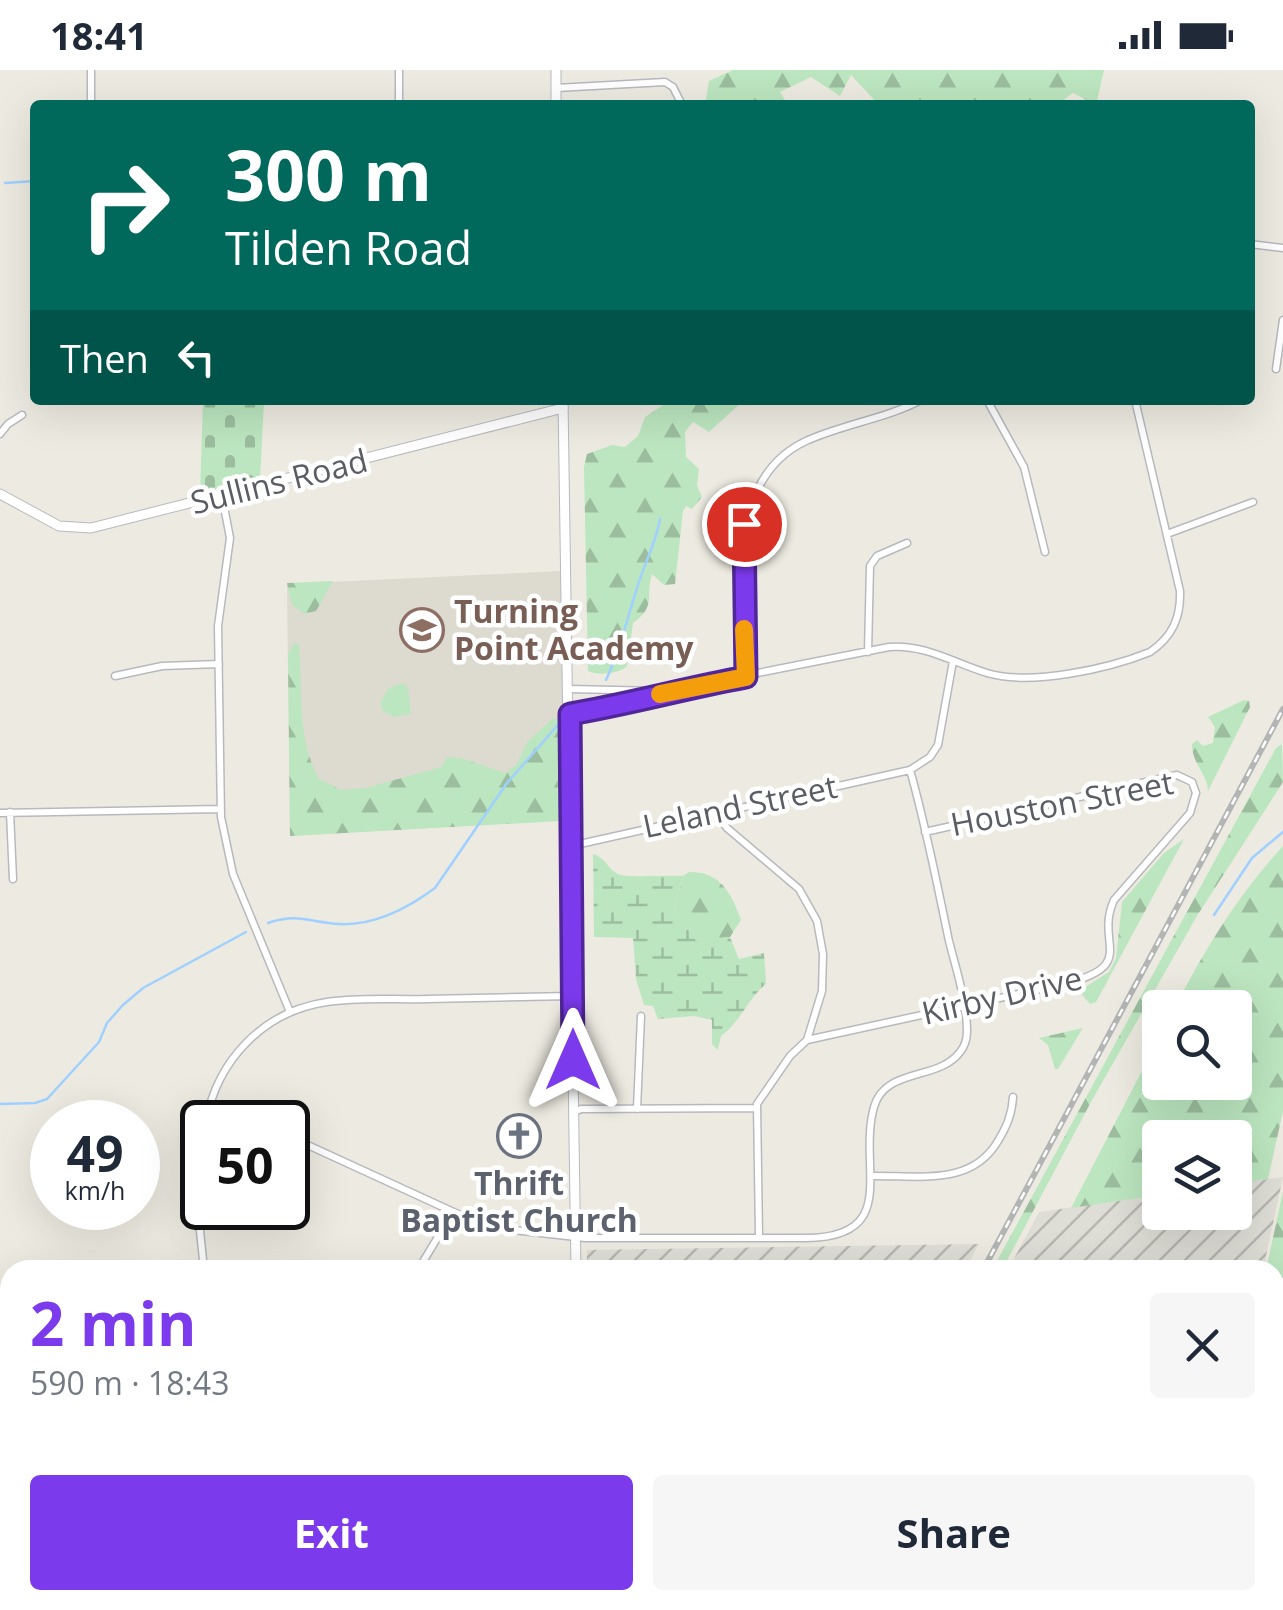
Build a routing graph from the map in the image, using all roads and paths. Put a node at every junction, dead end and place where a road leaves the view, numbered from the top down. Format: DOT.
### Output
graph roads {
  1 [pos="92,70"];
  2 [pos="399,70"];
  3 [pos="556,70"];
  4 [pos="556,88"];
  5 [pos="91,100"];
  6 [pos="398,100"];
  7 [pos="556,100"];
  8 [pos="680,100"];
  9 [pos="1255,245"];
  10 [pos="1283,248"];
  11 [pos="1283,320"];
  12 [pos="1276,369"];
  13 [pos="559,405"];
  14 [pos="563,405"];
  15 [pos="907,405"];
  16 [pos="991,405"];
  17 [pos="1136,405"];
  18 [pos="22,415"];
  19 [pos="0,434"];
  20 [pos="0,494"];
  21 [pos="222,496"];
  22 [pos="1252,502"];
  23 [pos="1167,534"];
  24 [pos="906,543"];
  25 [pos="1045,552"];
  26 [pos="868,652"];
  27 [pos="954,661"];
  28 [pos="218,664"];
  29 [pos="115,676"];
  30 [pos="746,677"];
  31 [pos="570,689"];
  32 [pos="667,691"];
  33 [pos="570,714"];
  34 [pos="910,770"];
  35 [pos="1194,786"];
  36 [pos="221,809"];
  37 [pos="0,812"];
  38 [pos="10,812"];
  39 [pos="716,812"];
  40 [pos="925,832"];
  41 [pos="571,846"];
  42 [pos="13,879"];
  43 [pos="574,996"];
  44 [pos="963,1006"];
  45 [pos="290,1012"];
  46 [pos="641,1016"];
  47 [pos="806,1040"];
  48 [pos="1013,1097"];
  49 [pos="213,1100"];
  50 [pos="756,1108"];
  51 [pos="637,1109"];
  52 [pos="574,1112"];
  53 [pos="310,1146"];
  54 [pos="871,1176"];
  55 [pos="453,1212"];
  56 [pos="200,1230"];
  57 [pos="575,1237"];
  58 [pos="758,1237"];
  59 [pos="203,1260"];
  60 [pos="424,1260"];
  61 [pos="576,1260"];
  1 -- 5 [label="street"];
  2 -- 6 [label="street"];
  3 -- 4 [label="main road"];
  4 -- 7 [label="main road"];
  4 -- 8 [label="street"];
  9 -- 10 [label="street"];
  11 -- 12 [label="street"];
  13 -- 21 [label="main road, Sullins Road"];
  14 -- 31 [label="main road"];
  15 -- 30 [label="street"];
  16 -- 25 [label="street"];
  17 -- 23 [label="street"];
  18 -- 19 [label="street"];
  20 -- 21 [label="main road, Sullins Road"];
  21 -- 28 [label="street"];
  22 -- 23 [label="street"];
  23 -- 27 [label="street"];
  24 -- 26 [label="street"];
  26 -- 27 [label="street"];
  26 -- 30 [label="street"];
  27 -- 34 [label="street"];
  28 -- 29 [label="street"];
  28 -- 36 [label="street"];
  30 -- 32 [label="street"];
  31 -- 32 [label="street"];
  31 -- 33 [label="main road"];
  32 -- 33 [label="street"];
  33 -- 41 [label="main road"];
  34 -- 39 [label="street, Leland Street"];
  34 -- 40 [label="street"];
  35 -- 40 [label="street, Houston Street"];
  35 -- 44 [label="street, Kirby Drive"];
  36 -- 38 [label="street"];
  36 -- 45 [label="street"];
  37 -- 38 [label="street"];
  38 -- 42 [label="street"];
  39 -- 41 [label="street, Leland Street"];
  39 -- 47 [label="street"];
  40 -- 44 [label="street"];
  41 -- 43 [label="main road"];
  43 -- 45 [label="street"];
  43 -- 52 [label="main road"];
  44 -- 47 [label="street, Kirby Drive"];
  44 -- 54 [label="street"];
  45 -- 49 [label="street"];
  46 -- 51 [label="street"];
  47 -- 50 [label="street"];
  48 -- 54 [label="street"];
  50 -- 51 [label="street"];
  50 -- 58 [label="street"];
  51 -- 52 [label="street"];
  52 -- 57 [label="main road"];
  53 -- 55 [label="street"];
  54 -- 58 [label="street"];
  55 -- 57 [label="street"];
  55 -- 60 [label="street"];
  56 -- 59 [label="street"];
  57 -- 58 [label="street"];
  57 -- 61 [label="main road"];
}
